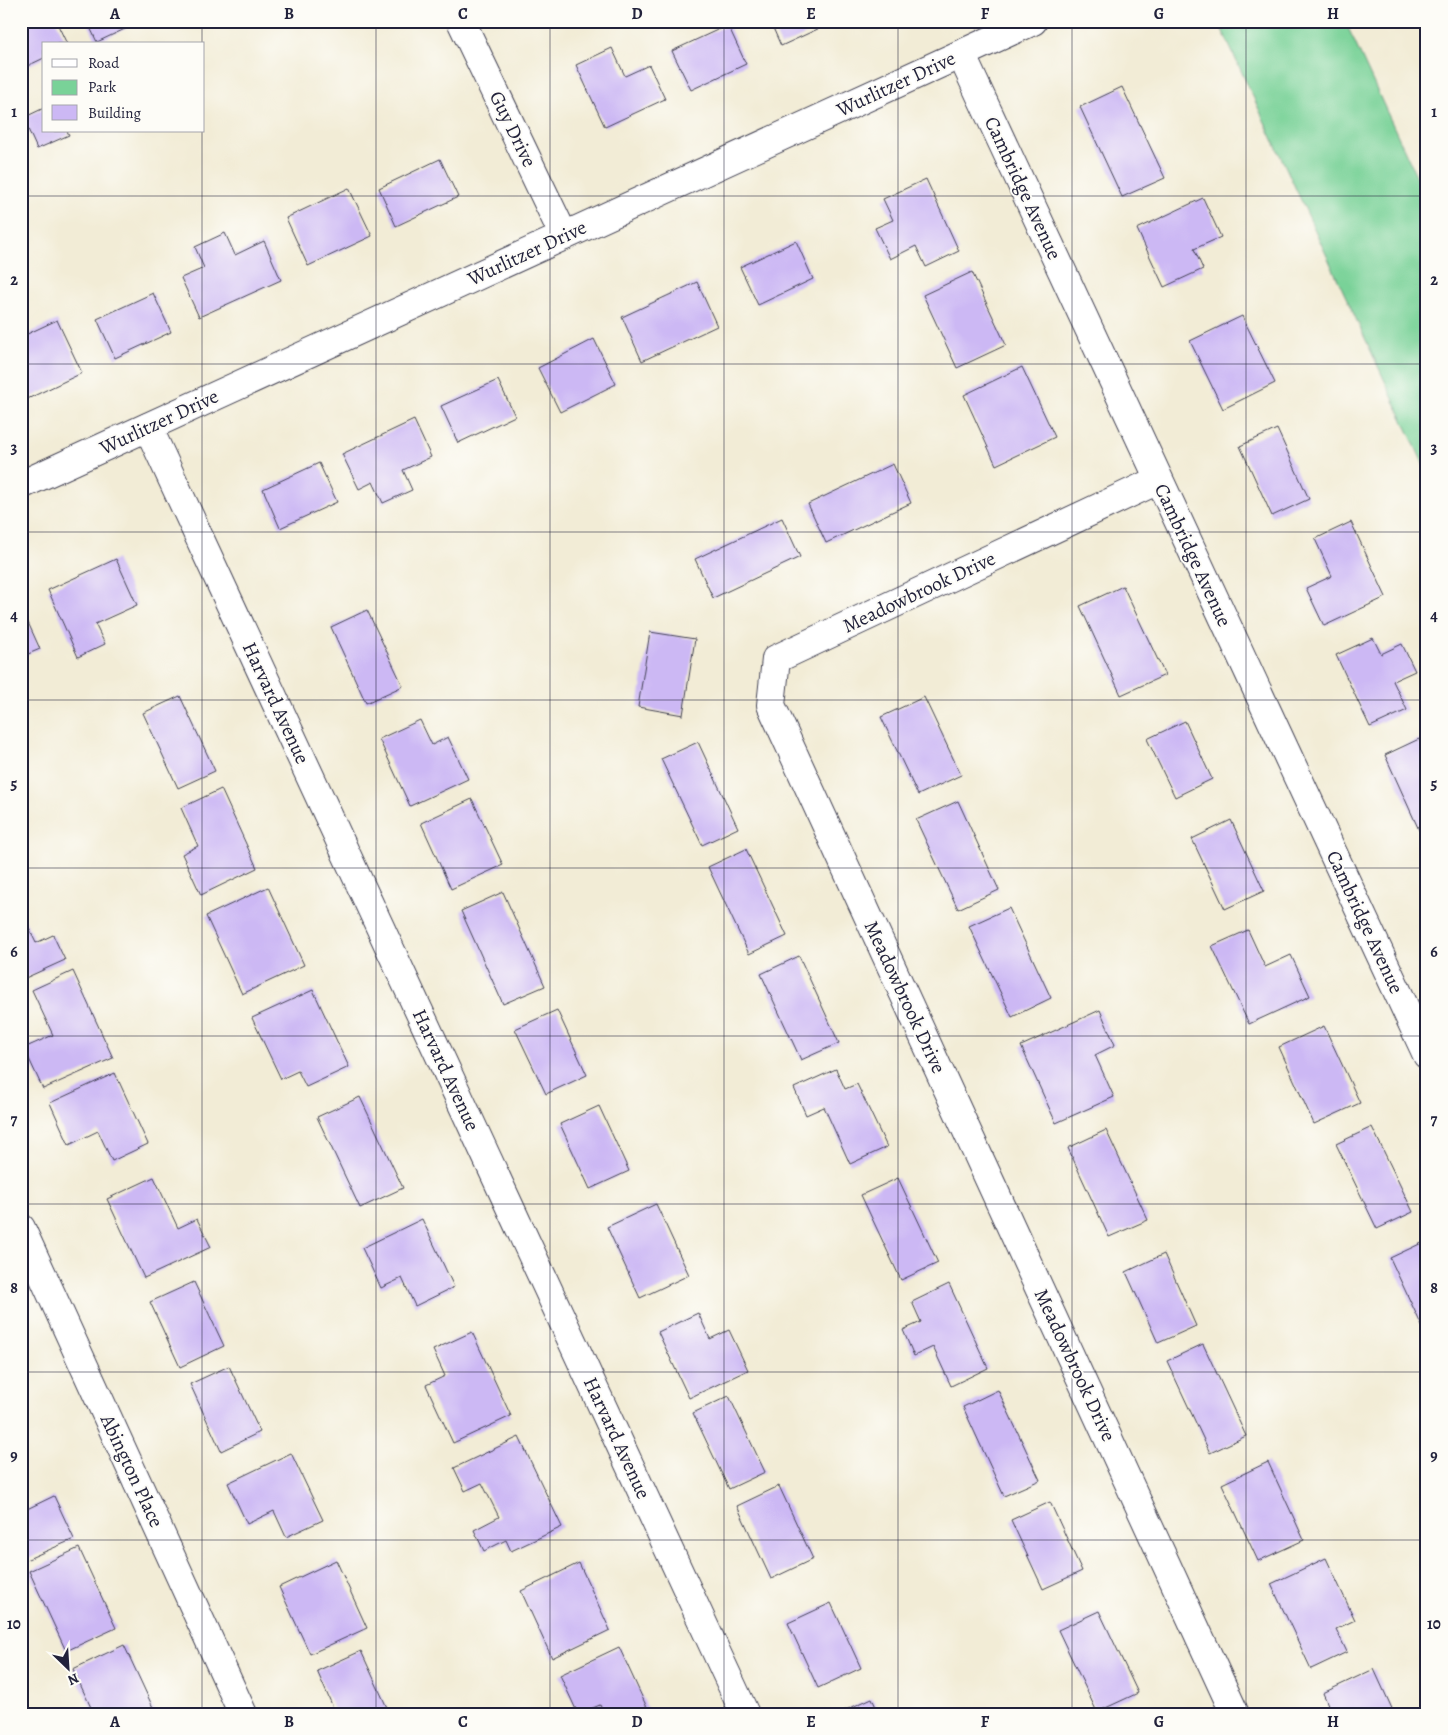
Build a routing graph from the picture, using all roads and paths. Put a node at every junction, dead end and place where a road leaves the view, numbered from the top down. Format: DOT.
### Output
graph roads {
  1 [pos="462,21"];
  2 [pos="1033,21"];
  3 [pos="961,54"];
  4 [pos="564,236"];
  5 [pos="148,427"];
  6 [pos="1158,480"];
  7 [pos="21,485"];
  8 [pos="1427,1055"];
  9 [pos="21,1228"];
  10 [pos="243,1714"];
  11 [pos="745,1714"];
  12 [pos="1235,1714"];
  1 -- 4 [label="street, Guy Drive"];
  2 -- 3 [label="street, Wurlitzer Drive"];
  3 -- 4 [label="street, Wurlitzer Drive"];
  3 -- 6 [label="street, Cambridge Avenue"];
  4 -- 5 [label="street, Wurlitzer Drive"];
  5 -- 7 [label="street, Wurlitzer Drive"];
  5 -- 11 [label="street, Harvard Avenue"];
  6 -- 8 [label="street, Cambridge Avenue"];
  6 -- 12 [label="street, Meadowbrook Drive"];
  9 -- 10 [label="street, Abington Place"];
}
